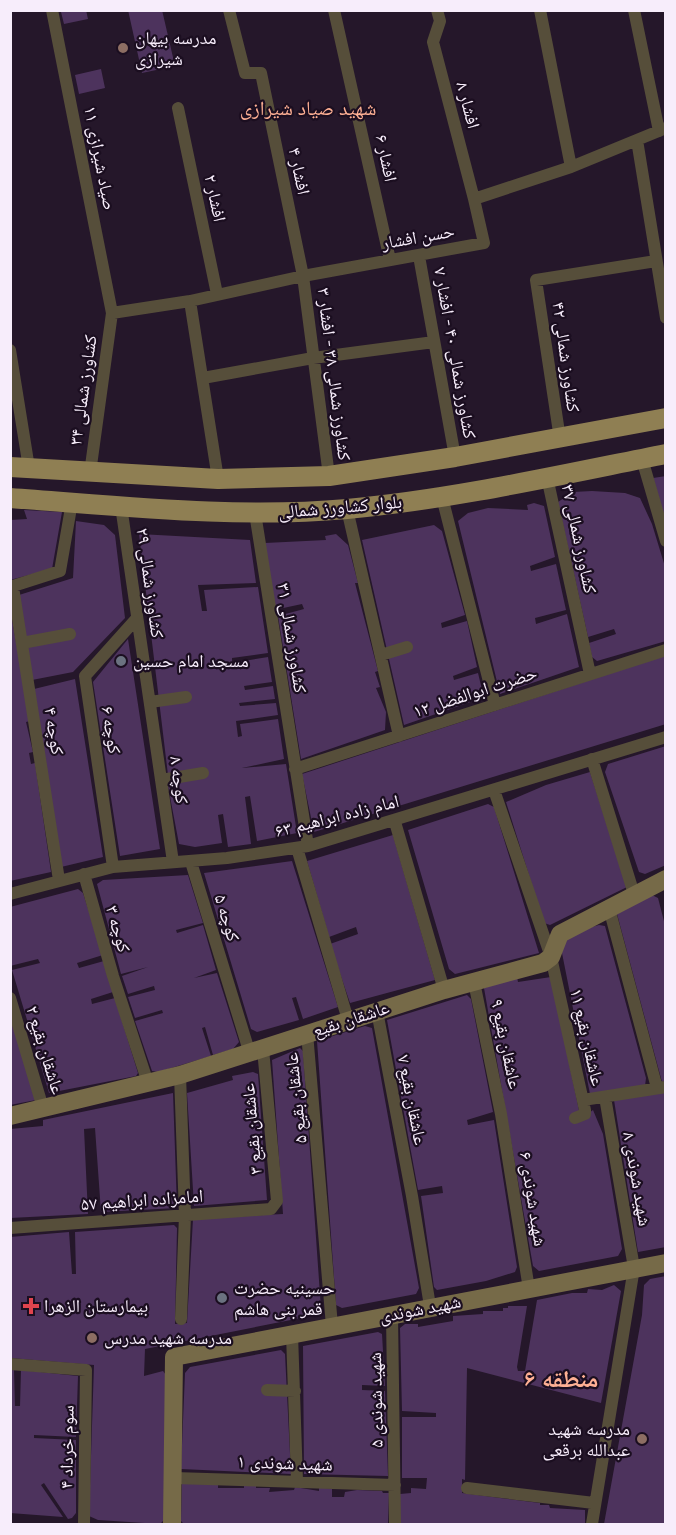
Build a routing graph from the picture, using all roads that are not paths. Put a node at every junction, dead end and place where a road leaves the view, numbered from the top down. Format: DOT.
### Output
graph roads {
  1 [pos="52,10"];
  2 [pos="229,10"];
  3 [pos="334,10"];
  4 [pos="540,10"];
  5 [pos="634,10"];
  6 [pos="439,16"];
  7 [pos="178,108"];
  8 [pos="662,129"];
  9 [pos="637,141"];
  10 [pos="571,167"];
  11 [pos="474,199"];
  12 [pos="419,256"];
  13 [pos="390,260"];
  14 [pos="656,261"];
  15 [pos="303,276"];
  16 [pos="217,294"];
  17 [pos="190,301"];
  18 [pos="112,313"];
  19 [pos="666,318"];
  20 [pos="434,342"];
  21 [pos="10,350"];
  22 [pos="313,358"];
  23 [pos="203,378"];
  24 [pos="666,418"];
  25 [pos="560,439"];
  26 [pos="666,454"];
  27 [pos="455,457"];
  28 [pos="642,459"];
  29 [pos="20,467"];
  30 [pos="95,473"];
  31 [pos="329,476"];
  32 [pos="547,477"];
  33 [pos="218,479"];
  34 [pos="442,496"];
  35 [pos="10,498"];
  36 [pos="72,502"];
  37 [pos="98,504"];
  38 [pos="121,506"];
  39 [pos="347,509"];
  40 [pos="255,513"];
  41 [pos="666,541"];
  42 [pos="12,587"];
  43 [pos="137,618"];
  44 [pos="70,634"];
  45 [pos="22,643"];
  46 [pos="407,647"];
  47 [pos="666,651"];
  48 [pos="381,655"];
  49 [pos="590,674"];
  50 [pos="186,697"];
  51 [pos="150,702"];
  52 [pos="495,705"];
  53 [pos="399,736"];
  54 [pos="666,737"];
  55 [pos="592,759"];
  56 [pos="295,769"];
  57 [pos="203,773"];
  58 [pos="161,780"];
  59 [pos="494,790"];
  60 [pos="395,822"];
  61 [pos="303,847"];
  62 [pos="172,862"];
  63 [pos="191,862"];
  64 [pos="113,867"];
  65 [pos="84,874"];
  66 [pos="59,880"];
  67 [pos="665,881"];
  68 [pos="10,894"];
  69 [pos="634,894"];
  70 [pos="609,908"];
  71 [pos="551,957"];
  72 [pos="474,982"];
  73 [pos="444,990"];
  74 [pos="11,1001"];
  75 [pos="377,1011"];
  76 [pos="348,1020"];
  77 [pos="307,1033"];
  78 [pos="256,1052"];
  79 [pos="180,1075"];
  80 [pos="148,1083"];
  81 [pos="661,1087"];
  82 [pos="605,1097"];
  83 [pos="583,1100"];
  84 [pos="44,1108"];
  85 [pos="501,1114"];
  86 [pos="10,1116"];
  87 [pos="575,1118"];
  88 [pos="275,1206"];
  89 [pos="185,1215"];
  90 [pos="10,1228"];
  91 [pos="666,1263"];
  92 [pos="634,1268"];
  93 [pos="529,1289"];
  94 [pos="430,1306"];
  95 [pos="392,1315"];
  96 [pos="181,1319"];
  97 [pos="332,1326"];
  98 [pos="292,1334"];
  99 [pos="10,1364"];
  100 [pos="267,1390"];
  101 [pos="295,1391"];
  102 [pos="174,1478"];
  103 [pos="297,1481"];
  104 [pos="395,1485"];
  105 [pos="466,1488"];
  106 [pos="594,1503"];
  107 [pos="84,1524"];
  108 [pos="172,1524"];
  109 [pos="395,1524"];
  110 [pos="592,1524"];
  1 -- 18 [label="street, صیاد شیرازی ۱۱"];
  2 -- 15 [label="street, افشار ۴"];
  3 -- 13 [label="street, افشار ۶"];
  4 -- 10 [label="street"];
  5 -- 8 [label="street"];
  6 -- 11 [label="street, افشار ۸"];
  7 -- 16 [label="street, افشار ۲"];
  8 -- 9 [label="street"];
  9 -- 10 [label="street"];
  9 -- 14 [label="street"];
  10 -- 11 [label="street"];
  11 -- 12 [label="street, حسن افشار"];
  12 -- 13 [label="street, حسن افشار"];
  12 -- 20 [label="street, کشاورز شمالی ۴۰ - افشار ۷"];
  13 -- 15 [label="street, حسن افشار"];
  14 -- 19 [label="street"];
  14 -- 25 [label="street, کشاورز شمالی ۴۲"];
  15 -- 16 [label="street, حسن افشار"];
  15 -- 22 [label="street, کشاورز شمالی ۳۸ - افشار ۳"];
  16 -- 17 [label="street, حسن افشار"];
  17 -- 18 [label="street, حسن افشار"];
  17 -- 23 [label="street"];
  18 -- 30 [label="street, کشاورز شمالی ۳۴"];
  20 -- 22 [label="street"];
  20 -- 27 [label="street, کشاورز شمالی ۴۰ - افشار ۷"];
  21 -- 29 [label="street"];
  22 -- 23 [label="street"];
  22 -- 31 [label="street, کشاورز شمالی ۳۸ - افشار ۳"];
  23 -- 33 [label="street"];
  24 -- 25 [label="main road, بلوار کشاورز شمالی"];
  25 -- 27 [label="main road, بلوار کشاورز شمالی"];
  26 -- 28 [label="main road, بلوار کشاورز شمالی"];
  27 -- 31 [label="main road, بلوار کشاورز شمالی"];
  28 -- 32 [label="main road, بلوار کشاورز شمالی"];
  28 -- 41 [label="street"];
  29 -- 30 [label="main road, بلوار کشاورز شمالی"];
  30 -- 33 [label="main road, بلوار کشاورز شمالی"];
  30 -- 37 [label="main road"];
  31 -- 33 [label="main road, بلوار کشاورز شمالی"];
  32 -- 34 [label="main road, بلوار کشاورز شمالی"];
  32 -- 49 [label="street, کشاورز شمالی ۳۷"];
  34 -- 39 [label="main road, بلوار کشاورز شمالی"];
  34 -- 52 [label="street"];
  35 -- 36 [label="main road, بلوار کشاورز شمالی"];
  36 -- 37 [label="main road, بلوار کشاورز شمالی"];
  36 -- 42 [label="street"];
  37 -- 38 [label="main road, بلوار کشاورز شمالی"];
  38 -- 40 [label="main road, بلوار کشاورز شمالی"];
  38 -- 43 [label="street, کشاورز شمالی ۲۹"];
  39 -- 40 [label="main road, بلوار کشاورز شمالی"];
  39 -- 48 [label="street"];
  40 -- 56 [label="street, کشاورز شمالی ۳۱"];
  42 -- 45 [label="street, کوچه ۴"];
  43 -- 51 [label="street, کشاورز شمالی ۲۹"];
  43 -- 64 [label="street, کوچه ۶"];
  44 -- 45 [label="street"];
  45 -- 66 [label="street, کوچه ۴"];
  46 -- 48 [label="street"];
  47 -- 49 [label="street, حضرت ابوالفضل ۱۲"];
  48 -- 53 [label="street"];
  49 -- 52 [label="street, حضرت ابوالفضل ۱۲"];
  50 -- 51 [label="street"];
  51 -- 58 [label="street, کوچه ۸"];
  52 -- 53 [label="street, حضرت ابوالفضل ۱۲"];
  53 -- 56 [label="street, حضرت ابوالفضل ۱۲"];
  54 -- 55 [label="street, امام زاده ابراهیم ۶۳"];
  55 -- 59 [label="street, امام زاده ابراهیم ۶۳"];
  55 -- 69 [label="street"];
  56 -- 61 [label="street, کشاورز شمالی ۳۱"];
  57 -- 58 [label="street"];
  58 -- 62 [label="street, کوچه ۸"];
  59 -- 60 [label="street, امام زاده ابراهیم ۶۳"];
  59 -- 71 [label="street, عاشقان بقیع ۱۱"];
  60 -- 61 [label="street, امام زاده ابراهیم ۶۳"];
  60 -- 73 [label="street"];
  61 -- 63 [label="street, امام زاده ابراهیم ۶۳"];
  61 -- 76 [label="street, کشاورز شمالی ۳۱"];
  62 -- 63 [label="street, امام زاده ابراهیم ۶۳"];
  62 -- 64 [label="street, امام زاده ابراهیم ۶۳"];
  63 -- 78 [label="street, کوچه ۵"];
  64 -- 65 [label="street, امام زاده ابراهیم ۶۳"];
  65 -- 66 [label="street, امام زاده ابراهیم ۶۳"];
  65 -- 80 [label="street, کوچه ۳"];
  66 -- 68 [label="street, امام زاده ابراهیم ۶۳"];
  67 -- 69 [label="street"];
  69 -- 70 [label="street"];
  70 -- 71 [label="street"];
  70 -- 81 [label="street"];
  71 -- 72 [label="street, عاشقان بقیع"];
  71 -- 83 [label="street, عاشقان بقیع ۱۱"];
  72 -- 73 [label="street, عاشقان بقیع"];
  72 -- 85 [label="street, عاشقان بقیع ۹"];
  73 -- 75 [label="street, عاشقان بقیع"];
  74 -- 84 [label="street, عاشقان بقیع ۲"];
  75 -- 76 [label="street, عاشقان بقیع"];
  75 -- 94 [label="street, عاشقان بقیع ۷"];
  76 -- 77 [label="street, عاشقان بقیع"];
  77 -- 78 [label="street, عاشقان بقیع"];
  77 -- 97 [label="street, عاشقان بقیع ۵"];
  78 -- 79 [label="street, عاشقان بقیع"];
  78 -- 88 [label="street, عاشقان بقیع ۳"];
  79 -- 80 [label="street, عاشقان بقیع"];
  79 -- 89 [label="street"];
  80 -- 84 [label="street, عاشقان بقیع"];
  81 -- 82 [label="street"];
  82 -- 83 [label="street"];
  82 -- 92 [label="street, شهید شوندی ۸"];
  83 -- 87 [label="street, عاشقان بقیع ۱۱"];
  84 -- 86 [label="street, عاشقان بقیع"];
  85 -- 93 [label="street, شهید شوندی ۶"];
  88 -- 89 [label="street, امامزاده ابراهیم ۵۷"];
  89 -- 90 [label="street, امامزاده ابراهیم ۵۷"];
  89 -- 96 [label="street"];
  91 -- 92 [label="street, شهید شوندی"];
  92 -- 93 [label="street, شهید شوندی"];
  92 -- 106 [label="street, شهید شوندی ۸"];
  93 -- 94 [label="street, شهید شوندی"];
  94 -- 95 [label="street, شهید شوندی"];
  95 -- 97 [label="street, شهید شوندی"];
  95 -- 104 [label="street, شهید شوندی ۵"];
  97 -- 98 [label="street, شهید شوندی"];
  98 -- 101 [label="street"];
  98 -- 102 [label="street, شهید شوندی"];
  99 -- 107 [label="street, سوم خرداد ۴"];
  100 -- 101 [label="street"];
  101 -- 103 [label="street"];
  102 -- 103 [label="street, شهید شوندی ۱"];
  102 -- 108 [label="street"];
  103 -- 104 [label="street, شهید شوندی ۱"];
  104 -- 109 [label="street, شهید شوندی ۵"];
  105 -- 106 [label="street"];
  106 -- 110 [label="street, شهید شوندی ۸"];
}
